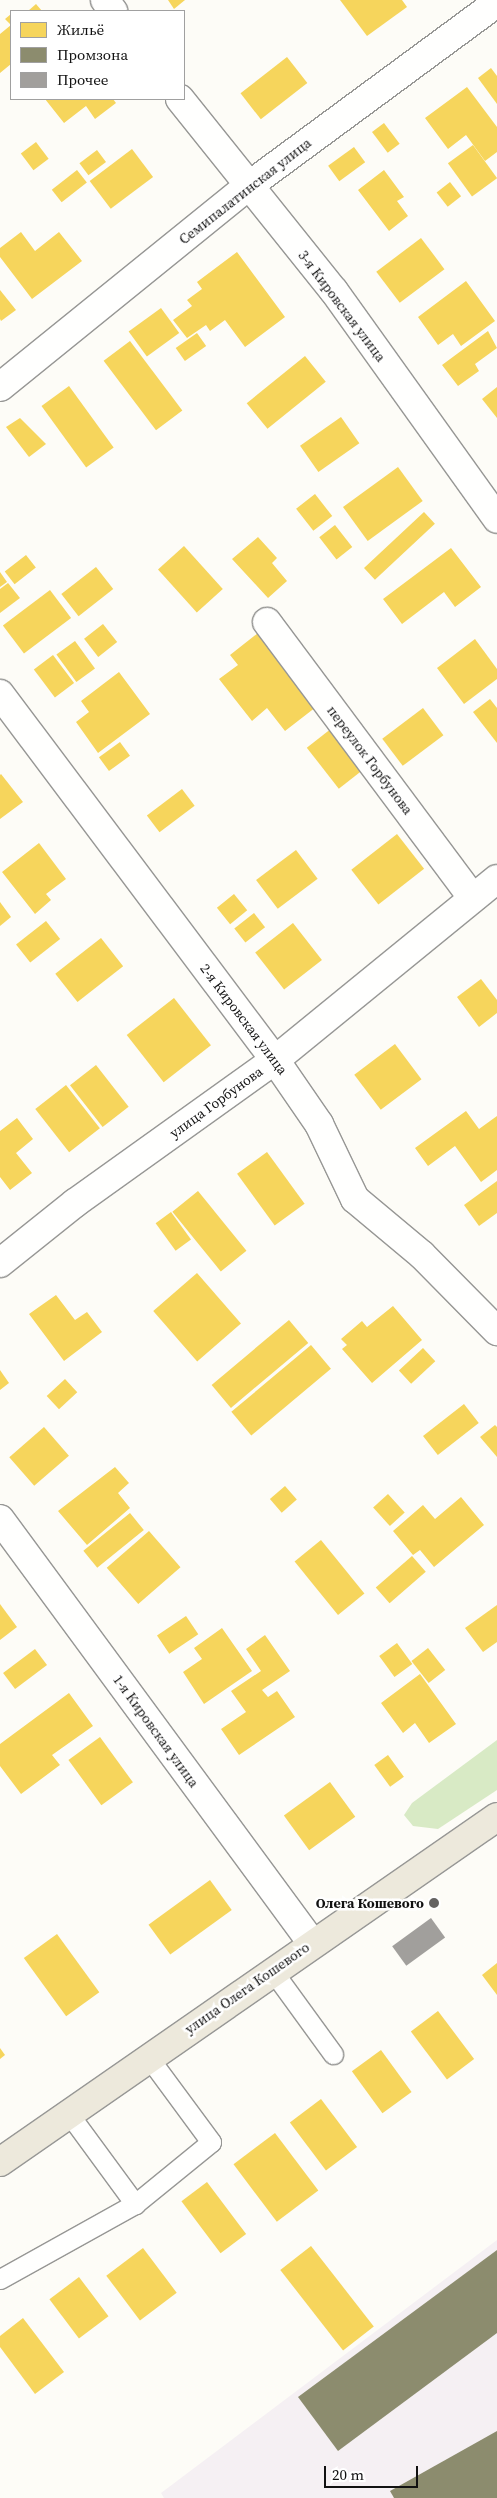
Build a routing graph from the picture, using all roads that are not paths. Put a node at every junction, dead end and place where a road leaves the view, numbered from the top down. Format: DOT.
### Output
graph roads {
  1 [pos="497,3"];
  2 [pos="181,100"];
  3 [pos="247,187"];
  4 [pos="0,387"];
  5 [pos="497,519"];
  6 [pos="266,622"];
  7 [pos="0,694"];
  8 [pos="497,879"];
  9 [pos="473,898"];
  10 [pos="275,1060"];
  11 [pos="0,1263"];
  12 [pos="497,1331"];
  13 [pos="0,1519"];
  14 [pos="497,1817"];
  15 [pos="312,1942"];
  16 [pos="272,1970"];
  17 [pos="333,2054"];
  18 [pos="149,2058"];
  19 [pos="69,2114"];
  20 [pos="0,2162"];
  21 [pos="135,2204"];
  22 [pos="0,2279"];
  1 -- 3 [label="street, Семипалатинская улица"];
  2 -- 3 [label="street, 3-я Кировская улица"];
  3 -- 4 [label="street, Семипалатинская улица"];
  3 -- 5 [label="street, 3-я Кировская улица"];
  6 -- 9 [label="street, переулок Горбунова"];
  7 -- 10 [label="street, 2-я Кировская улица"];
  8 -- 9 [label="street, улица Горбунова"];
  9 -- 10 [label="street, улица Горбунова"];
  10 -- 11 [label="street, улица Горбунова"];
  10 -- 12 [label="street, 2-я Кировская улица"];
  13 -- 15 [label="street, 1-я Кировская улица"];
  14 -- 15 [label="main road, улица Олега Кошевого"];
  15 -- 16 [label="main road, улица Олега Кошевого"];
  16 -- 17 [label="lane"];
  16 -- 18 [label="main road, улица Олега Кошевого"];
  18 -- 19 [label="main road, улица Олега Кошевого"];
  18 -- 21 [label="lane"];
  19 -- 20 [label="main road, улица Олега Кошевого"];
  19 -- 21 [label="lane"];
  21 -- 22 [label="lane"];
}
